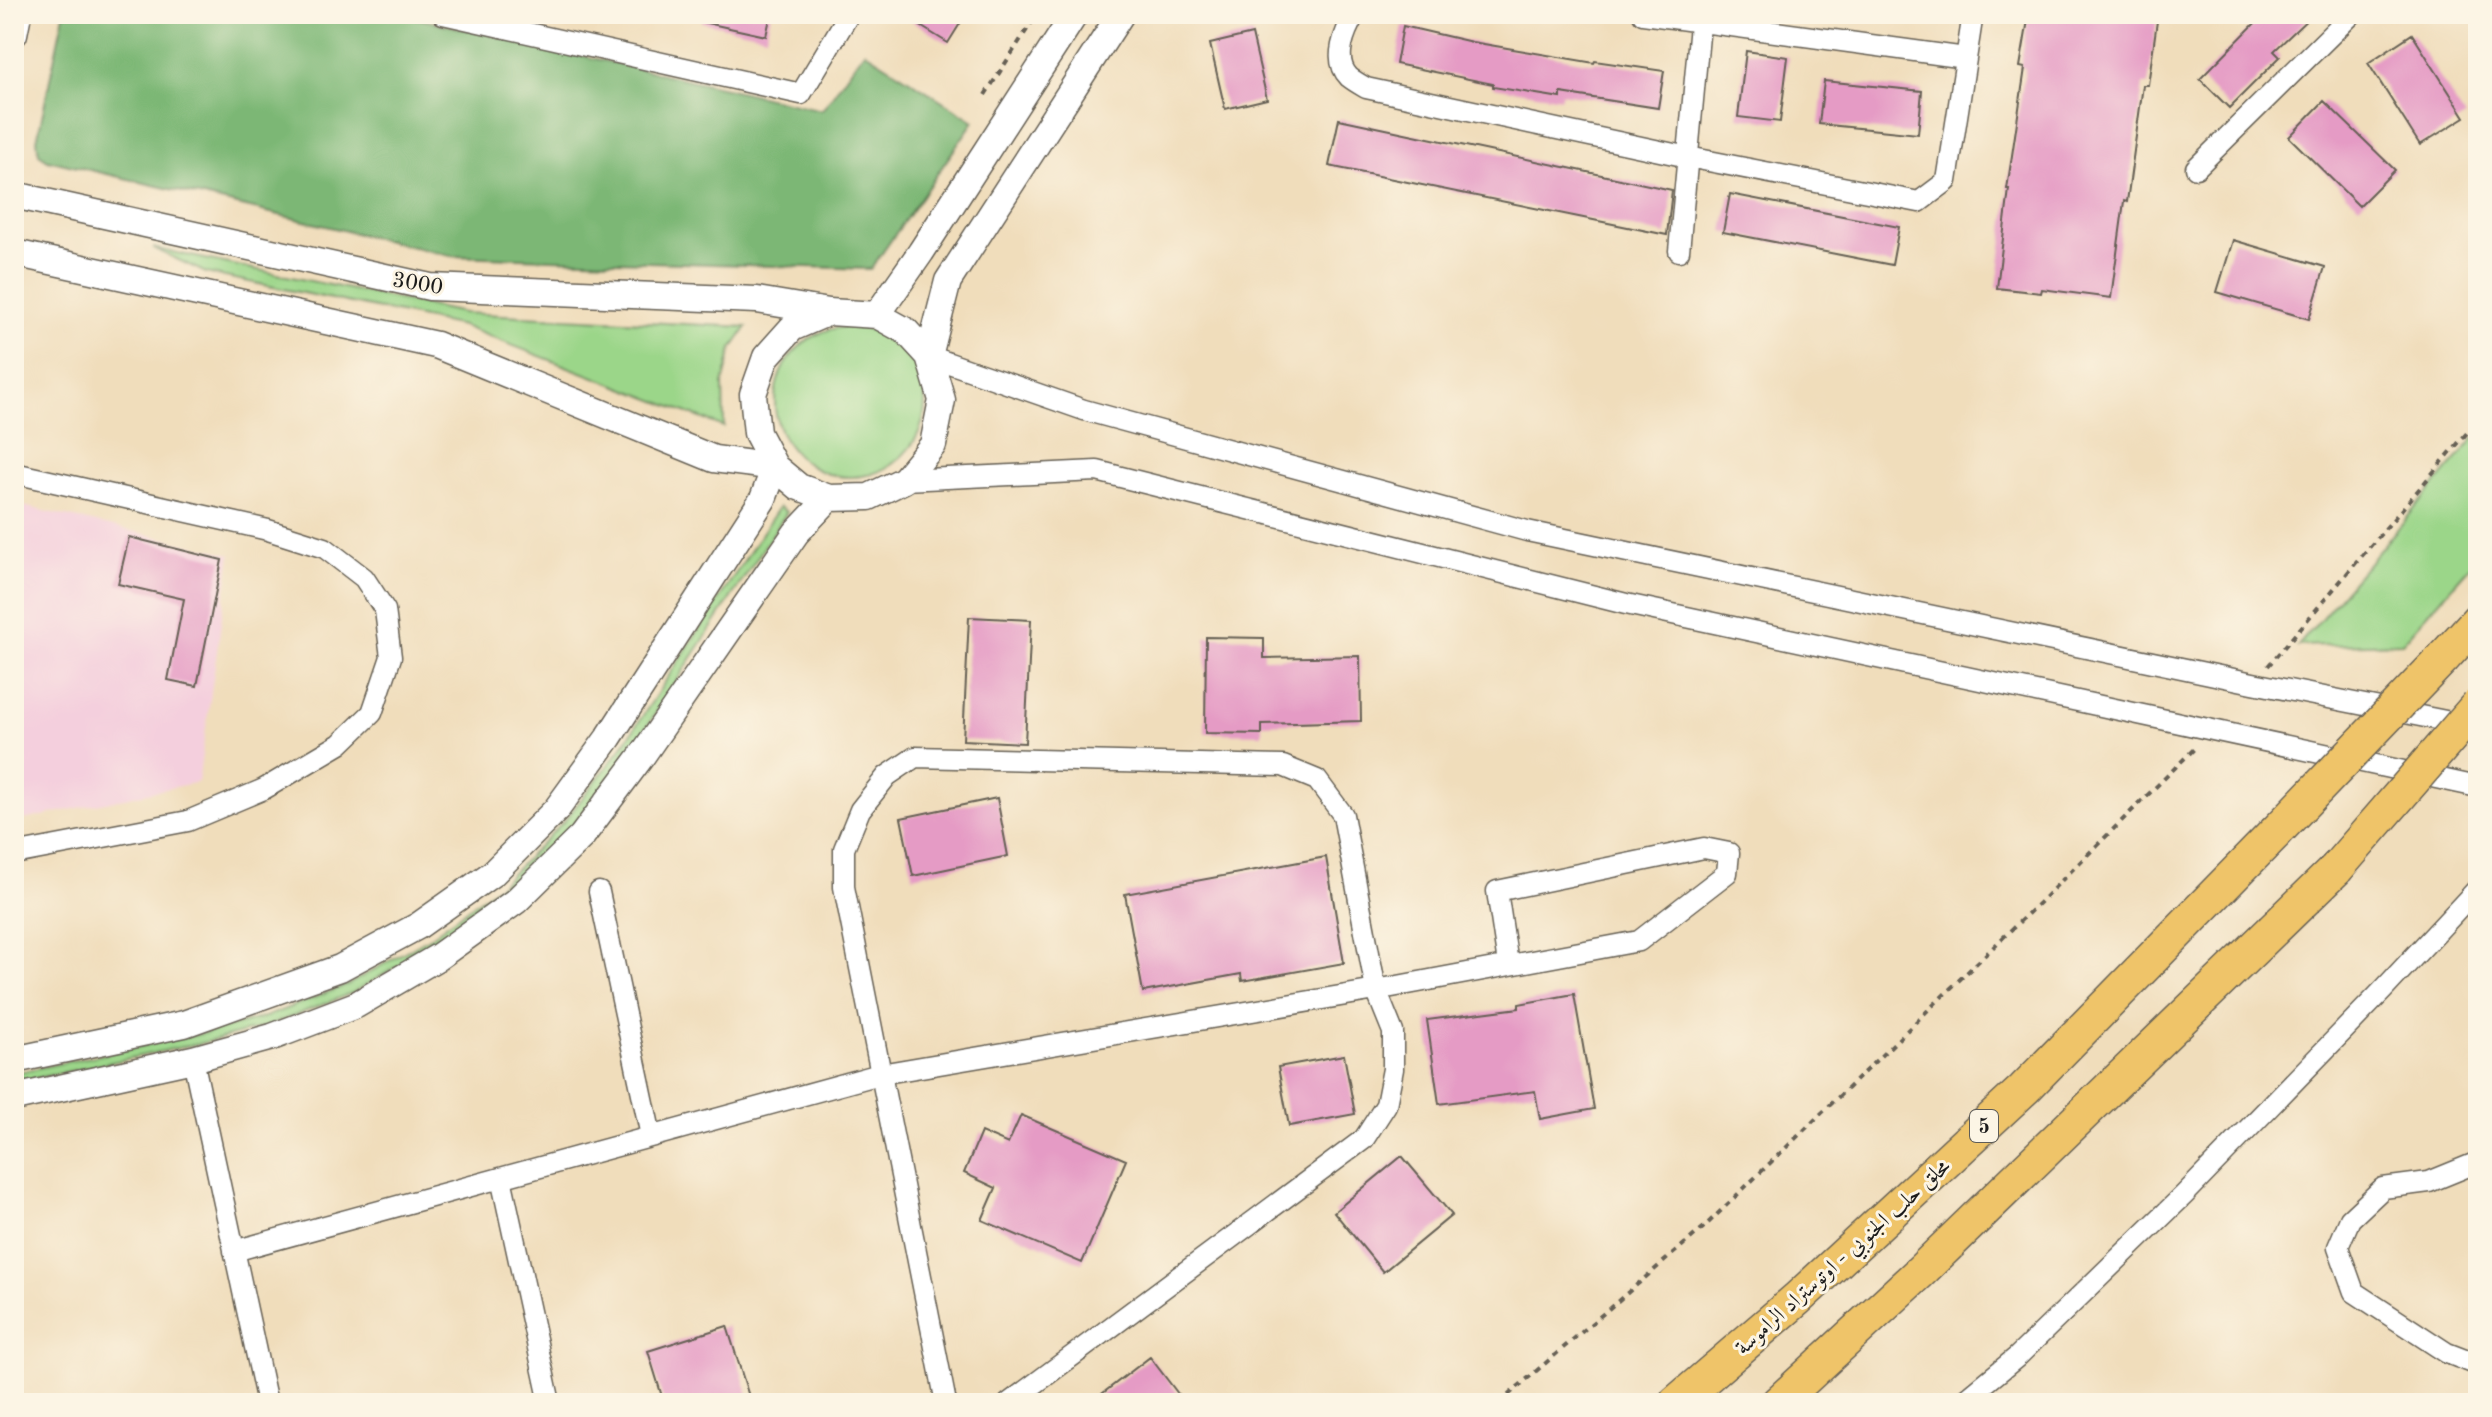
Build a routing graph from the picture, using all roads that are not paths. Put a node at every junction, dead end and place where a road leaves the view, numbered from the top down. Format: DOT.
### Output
graph roads {
  1 [pos="18,14"];
  2 [pos="443,14"];
  3 [pos="849,14"];
  4 [pos="1075,14"];
  5 [pos="1121,14"];
  6 [pos="1355,14"];
  7 [pos="1643,14"];
  8 [pos="1973,14"];
  9 [pos="2352,14"];
  10 [pos="1701,19"];
  11 [pos="14,34"];
  12 [pos="1966,58"];
  13 [pos="1688,157"];
  14 [pos="2196,168"];
  15 [pos="14,195"];
  16 [pos="1679,251"];
  17 [pos="14,253"];
  18 [pos="829,312"];
  19 [pos="877,315"];
  20 [pos="929,356"];
  21 [pos="775,467"];
  22 [pos="14,473"];
  23 [pos="904,480"];
  24 [pos="829,498"];
  25 [pos="2478,620"];
  26 [pos="2478,705"];
  27 [pos="2478,728"];
  28 [pos="2478,787"];
  29 [pos="14,854"];
  30 [pos="2478,888"];
  31 [pos="599,892"];
  32 [pos="1508,964"];
  33 [pos="1376,990"];
  34 [pos="193,1059"];
  35 [pos="14,1060"];
  36 [pos="880,1074"];
  37 [pos="14,1098"];
  38 [pos="651,1136"];
  39 [pos="2478,1162"];
  40 [pos="501,1178"];
  41 [pos="234,1251"];
  42 [pos="2478,1365"];
  43 [pos="267,1403"];
  44 [pos="550,1403"];
  45 [pos="946,1403"];
  46 [pos="1009,1403"];
  47 [pos="1676,1403"];
  48 [pos="1778,1403"];
  49 [pos="1961,1403"];
  1 -- 11 [label="street"];
  2 -- 3 [label="street"];
  4 -- 19 [label="street"];
  5 -- 20 [label="street"];
  6 -- 13 [label="street"];
  7 -- 10 [label="street"];
  8 -- 12 [label="street"];
  9 -- 14 [label="street"];
  10 -- 12 [label="street"];
  10 -- 13 [label="street"];
  12 -- 13 [label="street"];
  13 -- 16 [label="street"];
  15 -- 18 [label="street, 3000"];
  17 -- 21 [label="street"];
  18 -- 19 [label="street"];
  18 -- 21 [label="street"];
  19 -- 20 [label="street"];
  20 -- 23 [label="street"];
  20 -- 27 [label="street"];
  21 -- 24 [label="street"];
  21 -- 35 [label="street"];
  22 -- 29 [label="street"];
  23 -- 24 [label="street"];
  23 -- 28 [label="street"];
  24 -- 34 [label="street"];
  25 -- 47 [label="highway, محلق حلب الجنوبي - اوتوستراد الراموسة / 5, bridge"];
  26 -- 48 [label="highway, bridge"];
  30 -- 49 [label="street"];
  31 -- 38 [label="street"];
  32 -- 32 [label="street"];
  32 -- 33 [label="street"];
  33 -- 36 [label="street"];
  33 -- 36 [label="street"];
  33 -- 46 [label="street"];
  34 -- 37 [label="street"];
  34 -- 41 [label="street"];
  36 -- 38 [label="street"];
  36 -- 45 [label="street"];
  38 -- 40 [label="street"];
  39 -- 42 [label="street"];
  40 -- 41 [label="street"];
  40 -- 44 [label="street"];
  41 -- 43 [label="street"];
}
